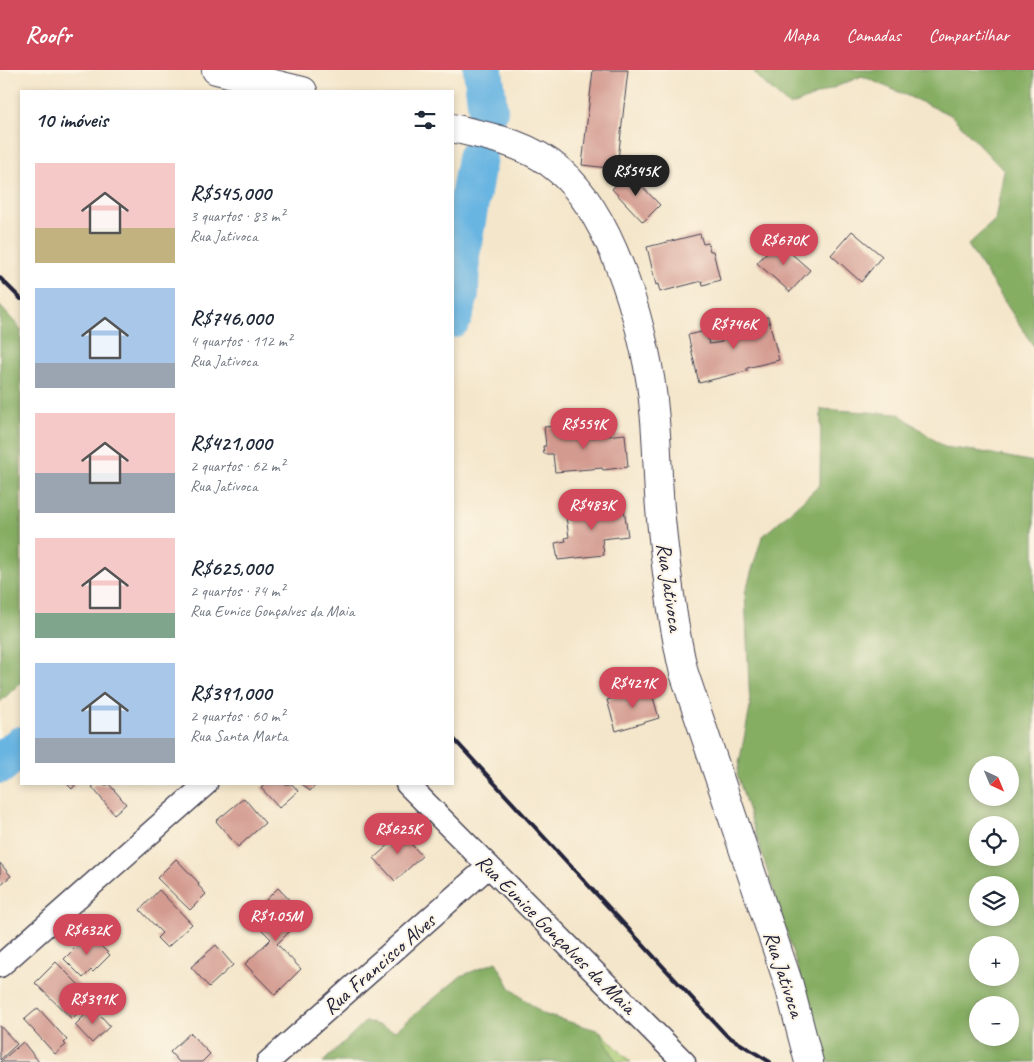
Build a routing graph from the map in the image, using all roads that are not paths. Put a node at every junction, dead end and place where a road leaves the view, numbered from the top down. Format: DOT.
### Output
graph roads {
  1 [pos="216,70"];
  2 [pos="299,90"];
  3 [pos="454,128"];
  4 [pos="205,785"];
  5 [pos="408,785"];
  6 [pos="489,866"];
  7 [pos="0,966"];
  8 [pos="268,1062"];
  9 [pos="684,1062"];
  10 [pos="809,1062"];
  1 -- 2 [label="street"];
  3 -- 10 [label="street, Rua Jativoca"];
  4 -- 7 [label="street"];
  5 -- 6 [label="street, Rua Eunice Gonçalves da Maia"];
  6 -- 8 [label="street, Rua Francisco Alves"];
  6 -- 9 [label="street, Rua Eunice Gonçalves da Maia"];
}
